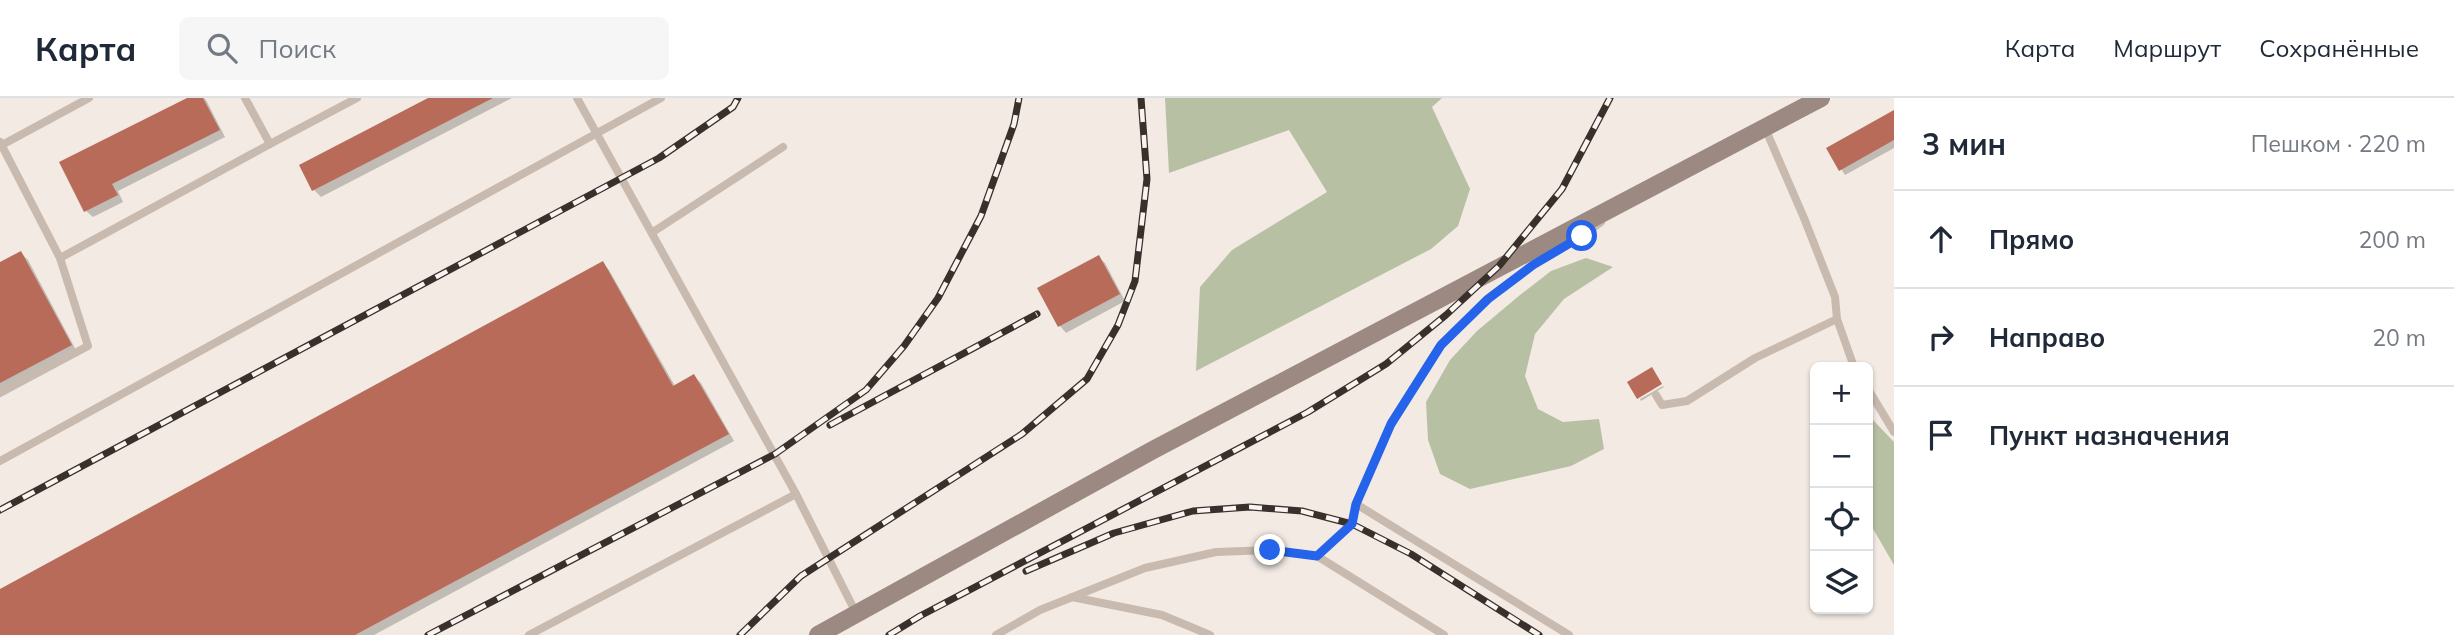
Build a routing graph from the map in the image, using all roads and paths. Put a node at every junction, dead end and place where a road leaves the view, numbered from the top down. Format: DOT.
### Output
graph roads {
  1 [pos="89,98"];
  2 [pos="245,98"];
  3 [pos="356,98"];
  4 [pos="577,98"];
  5 [pos="661,98"];
  6 [pos="1821,98"];
  7 [pos="1765,128"];
  8 [pos="596,135"];
  9 [pos="1,144"];
  10 [pos="270,144"];
  11 [pos="783,147"];
  12 [pos="1639,193"];
  13 [pos="653,232"];
  14 [pos="60,258"];
  15 [pos="1837,319"];
  16 [pos="1852,362"];
  17 [pos="0,393"];
  18 [pos="1656,395"];
  19 [pos="1873,397"];
  20 [pos="1894,432"];
  21 [pos="0,461"];
  22 [pos="796,494"];
  23 [pos="1356,504"];
  24 [pos="1317,556"];
  25 [pos="1072,597"];
  26 [pos="856,614"];
  27 [pos="529,635"];
  28 [pos="818,635"];
  29 [pos="996,635"];
  30 [pos="1210,635"];
  31 [pos="1444,635"];
  32 [pos="1569,635"];
  1 -- 9 [label="lane"];
  2 -- 10 [label="lane"];
  3 -- 10 [label="lane"];
  4 -- 8 [label="lane"];
  5 -- 8 [label="lane"];
  6 -- 7 [label="street"];
  7 -- 12 [label="street"];
  7 -- 15 [label="lane"];
  8 -- 13 [label="lane"];
  8 -- 21 [label="lane"];
  9 -- 14 [label="lane"];
  10 -- 14 [label="lane"];
  11 -- 13 [label="lane"];
  12 -- 23 [label="lane"];
  12 -- 26 [label="street"];
  13 -- 22 [label="lane"];
  14 -- 17 [label="lane"];
  15 -- 16 [label="lane"];
  15 -- 18 [label="lane"];
  19 -- 20 [label="lane"];
  22 -- 26 [label="lane"];
  22 -- 27 [label="lane"];
  23 -- 24 [label="lane"];
  23 -- 32 [label="lane"];
  24 -- 25 [label="lane"];
  24 -- 31 [label="lane"];
  25 -- 29 [label="lane"];
  25 -- 30 [label="lane"];
  26 -- 28 [label="street"];
}
